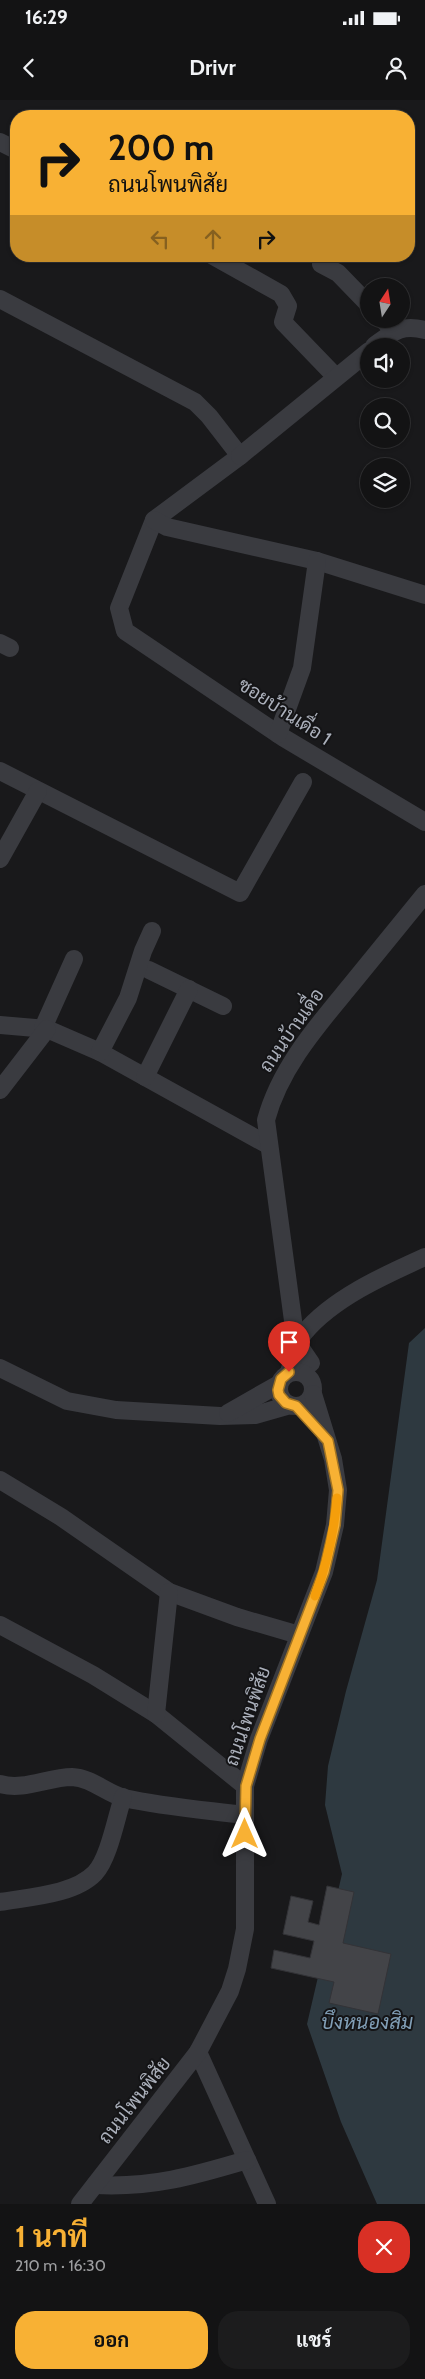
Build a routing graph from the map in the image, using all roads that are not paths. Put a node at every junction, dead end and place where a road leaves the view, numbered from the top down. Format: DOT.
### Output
graph roads {
  1 [pos="224,262"];
  2 [pos="321,264"];
  3 [pos="360,296"];
  4 [pos="0,299"];
  5 [pos="410,327"];
  6 [pos="425,330"];
  7 [pos="360,358"];
  8 [pos="336,377"];
  9 [pos="240,456"];
  10 [pos="154,520"];
  11 [pos="317,562"];
  12 [pos="425,595"];
  13 [pos="278,734"];
  14 [pos="0,771"];
  15 [pos="303,782"];
  16 [pos="38,790"];
  17 [pos="425,822"];
  18 [pos="0,859"];
  19 [pos="425,894"];
  20 [pos="152,931"];
  21 [pos="74,959"];
  22 [pos="149,970"];
  23 [pos="189,990"];
  24 [pos="223,1006"];
  25 [pos="0,1025"];
  26 [pos="45,1028"];
  27 [pos="100,1052"];
  28 [pos="145,1077"];
  29 [pos="0,1090"];
  30 [pos="268,1145"];
  31 [pos="425,1256"];
  32 [pos="316,1322"];
  33 [pos="298,1344"];
  34 [pos="0,1368"];
  35 [pos="284,1378"];
  36 [pos="311,1378"];
  37 [pos="293,1406"];
  38 [pos="220,1416"];
  39 [pos="328,1441"];
  40 [pos="0,1480"];
  41 [pos="169,1592"];
  42 [pos="0,1625"];
  43 [pos="300,1635"];
  44 [pos="156,1714"];
  45 [pos="0,1784"];
  46 [pos="246,1786"];
  47 [pos="123,1797"];
  48 [pos="246,1815"];
  49 [pos="0,1902"];
  50 [pos="198,2052"];
  51 [pos="248,2160"];
  52 [pos="95,2185"];
  53 [pos="80,2204"];
  54 [pos="267,2204"];
  1 -- 8 [label="street"];
  2 -- 3 [label="street"];
  4 -- 9 [label="street"];
  5 -- 6 [label="street"];
  7 -- 8 [label="street"];
  8 -- 9 [label="street"];
  9 -- 10 [label="street"];
  10 -- 11 [label="street"];
  10 -- 13 [label="street, ซอยบ้านเดื่อ 1"];
  11 -- 12 [label="street"];
  11 -- 13 [label="street"];
  13 -- 17 [label="street, ซอยบ้านเดื่อ 1"];
  14 -- 16 [label="street"];
  15 -- 16 [label="street"];
  16 -- 18 [label="street"];
  19 -- 30 [label="street, ถนนบ้านเดื่อ"];
  20 -- 27 [label="street"];
  21 -- 26 [label="street"];
  22 -- 23 [label="street"];
  23 -- 24 [label="street"];
  23 -- 28 [label="street"];
  25 -- 26 [label="street"];
  26 -- 27 [label="street"];
  26 -- 29 [label="street"];
  27 -- 28 [label="street"];
  28 -- 30 [label="street"];
  30 -- 33 [label="street, ถนนบ้านเดื่อ"];
  31 -- 32 [label="street"];
  32 -- 33 [label="street"];
  32 -- 36 [label="street"];
  33 -- 35 [label="street"];
  33 -- 36 [label="street, ถนนบ้านเดื่อ"];
  34 -- 38 [label="street"];
  35 -- 36 [label="street"];
  35 -- 37 [label="street"];
  35 -- 38 [label="street"];
  36 -- 37 [label="street"];
  36 -- 39 [label="street, ถนนโพนพิสัย"];
  37 -- 38 [label="street"];
  37 -- 39 [label="street"];
  39 -- 43 [label="street, ถนนโพนพิสัย"];
  40 -- 41 [label="street"];
  41 -- 43 [label="street"];
  41 -- 44 [label="street"];
  42 -- 44 [label="street"];
  43 -- 46 [label="street, ถนนโพนพิสัย"];
  44 -- 46 [label="street"];
  45 -- 47 [label="street"];
  46 -- 48 [label="street, ถนนโพนพิสัย"];
  47 -- 48 [label="street"];
  47 -- 49 [label="street"];
  48 -- 50 [label="street, ถนนโพนพิสัย"];
  50 -- 51 [label="street"];
  50 -- 52 [label="street, ถนนโพนพิสัย"];
  51 -- 52 [label="street"];
  51 -- 54 [label="street"];
  52 -- 53 [label="street, ถนนโพนพิสัย"];
}
